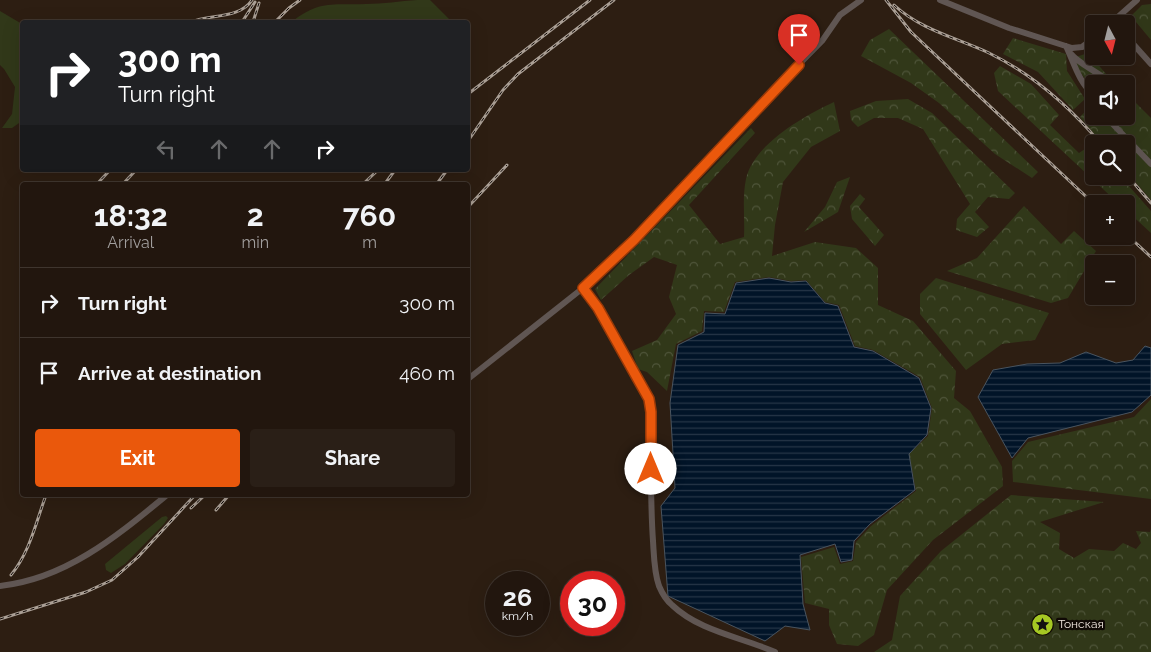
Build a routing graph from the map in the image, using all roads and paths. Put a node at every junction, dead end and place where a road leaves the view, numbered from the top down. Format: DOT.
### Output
graph roads {
  1 [pos="861,0"];
  2 [pos="940,0"];
  3 [pos="1137,0"];
  4 [pos="1121,15"];
  5 [pos="1085,44"];
  6 [pos="1135,46"];
  7 [pos="1068,49"];
  8 [pos="1151,64"];
  9 [pos="1101,75"];
  10 [pos="1085,82"];
  11 [pos="1114,125"];
  12 [pos="1151,164"];
  13 [pos="583,288"];
  14 [pos="470,377"];
  15 [pos="165,497"];
  16 [pos="0,586"];
  17 [pos="775,652"];
  1 -- 13 [label="street"];
  2 -- 7 [label="street"];
  3 -- 4 [label="street"];
  5 -- 7 [label="street"];
  6 -- 8 [label="street"];
  7 -- 9 [label="street"];
  7 -- 10 [label="street"];
  11 -- 12 [label="street"];
  13 -- 14 [label="street"];
  13 -- 17 [label="street"];
  15 -- 16 [label="street"];
}
